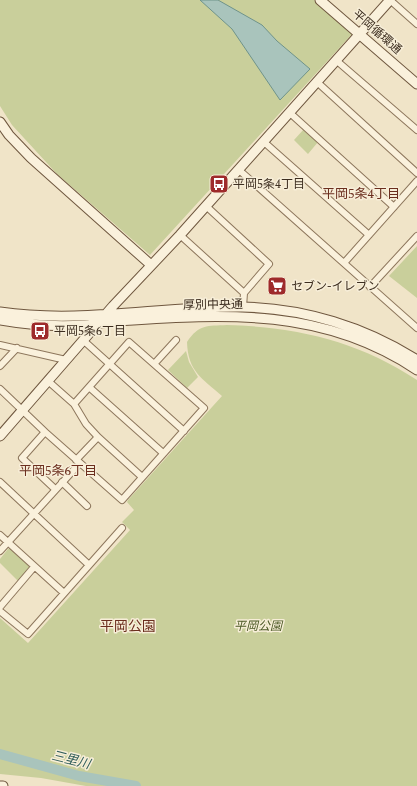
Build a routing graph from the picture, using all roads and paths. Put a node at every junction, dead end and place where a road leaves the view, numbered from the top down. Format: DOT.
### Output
graph roads {
  1 [pos="320,0"];
  2 [pos="390,0"];
  3 [pos="417,24"];
  4 [pos="361,34"];
  5 [pos="337,61"];
  6 [pos="317,82"];
  7 [pos="417,84"];
  8 [pos="290,113"];
  9 [pos="0,122"];
  10 [pos="417,130"];
  11 [pos="264,142"];
  12 [pos="239,170"];
  13 [pos="417,173"];
  14 [pos="417,181"];
  15 [pos="206,206"];
  16 [pos="394,207"];
  17 [pos="180,235"];
  18 [pos="369,236"];
  19 [pos="417,236"];
  20 [pos="344,263"];
  21 [pos="151,265"];
  22 [pos="370,287"];
  23 [pos="244,293"];
  24 [pos="243,307"];
  25 [pos="0,312"];
  26 [pos="105,316"];
  27 [pos="0,320"];
  28 [pos="98,324"];
  29 [pos="417,328"];
  30 [pos="176,340"];
  31 [pos="84,341"];
  32 [pos="0,345"];
  33 [pos="17,348"];
  34 [pos="66,360"];
  35 [pos="417,360"];
  36 [pos="155,363"];
  37 [pos="109,364"];
  38 [pos="0,366"];
  39 [pos="417,370"];
  40 [pos="48,381"];
  41 [pos="89,387"];
  42 [pos="0,390"];
  43 [pos="74,404"];
  44 [pos="22,409"];
  45 [pos="184,431"];
  46 [pos="45,432"];
  47 [pos="0,436"];
  48 [pos="98,437"];
  49 [pos="164,453"];
  50 [pos="78,461"];
  51 [pos="142,477"];
  52 [pos="0,482"];
  53 [pos="62,482"];
  54 [pos="55,489"];
  55 [pos="87,506"];
  56 [pos="34,514"];
  57 [pos="122,528"];
  58 [pos="0,535"];
  59 [pos="8,542"];
  60 [pos="0,551"];
  61 [pos="89,565"];
  62 [pos="34,567"];
  63 [pos="64,593"];
  64 [pos="0,607"];
  65 [pos="0,611"];
  66 [pos="0,786"];
  67 [pos="4,786"];
  1 -- 4 [label="street, 平岡循環通"];
  2 -- 3 [label="street"];
  2 -- 4 [label="street"];
  4 -- 5 [label="street"];
  4 -- 7 [label="street, 平岡循環通"];
  5 -- 6 [label="street"];
  5 -- 10 [label="street"];
  6 -- 8 [label="street"];
  6 -- 13 [label="street"];
  8 -- 11 [label="street"];
  8 -- 16 [label="street"];
  9 -- 21 [label="street"];
  11 -- 12 [label="street"];
  11 -- 18 [label="street"];
  12 -- 15 [label="street"];
  12 -- 20 [label="street"];
  14 -- 16 [label="street"];
  15 -- 17 [label="street"];
  15 -- 23 [label="street"];
  16 -- 18 [label="street"];
  17 -- 21 [label="street"];
  17 -- 23 [label="street"];
  18 -- 20 [label="street"];
  19 -- 22 [label="street"];
  20 -- 22 [label="street"];
  21 -- 26 [label="street"];
  22 -- 29 [label="street"];
  23 -- 24 [label="street"];
  24 -- 26 [label="street, 厚別中央通"];
  24 -- 35 [label="street, 厚別中央通"];
  25 -- 26 [label="street, 厚別中央通"];
  26 -- 28 [label="street"];
  27 -- 28 [label="street, 厚別中央通"];
  28 -- 31 [label="street"];
  28 -- 39 [label="street, 厚別中央通"];
  30 -- 36 [label="street"];
  31 -- 34 [label="street"];
  31 -- 37 [label="street"];
  32 -- 33 [label="street"];
  33 -- 34 [label="street"];
  33 -- 38 [label="street"];
  34 -- 40 [label="street"];
  36 -- 37 [label="street"];
  36 -- 45 [label="street"];
  37 -- 41 [label="street"];
  37 -- 45 [label="street"];
  40 -- 43 [label="street"];
  40 -- 44 [label="street"];
  41 -- 43 [label="street"];
  41 -- 49 [label="street"];
  42 -- 44 [label="street"];
  43 -- 48 [label="street"];
  44 -- 46 [label="street"];
  44 -- 47 [label="street"];
  45 -- 49 [label="street"];
  46 -- 50 [label="street"];
  46 -- 54 [label="street"];
  48 -- 50 [label="street"];
  48 -- 51 [label="street"];
  49 -- 51 [label="street"];
  50 -- 51 [label="street"];
  50 -- 53 [label="street"];
  52 -- 56 [label="street"];
  53 -- 54 [label="street"];
  53 -- 55 [label="street"];
  54 -- 56 [label="street"];
  56 -- 59 [label="street"];
  56 -- 61 [label="street"];
  57 -- 61 [label="street"];
  58 -- 59 [label="street"];
  59 -- 60 [label="street"];
  59 -- 62 [label="street"];
  61 -- 63 [label="street"];
  62 -- 63 [label="street"];
  62 -- 64 [label="street"];
  63 -- 65 [label="street"];
  66 -- 67 [label="street"];
}
